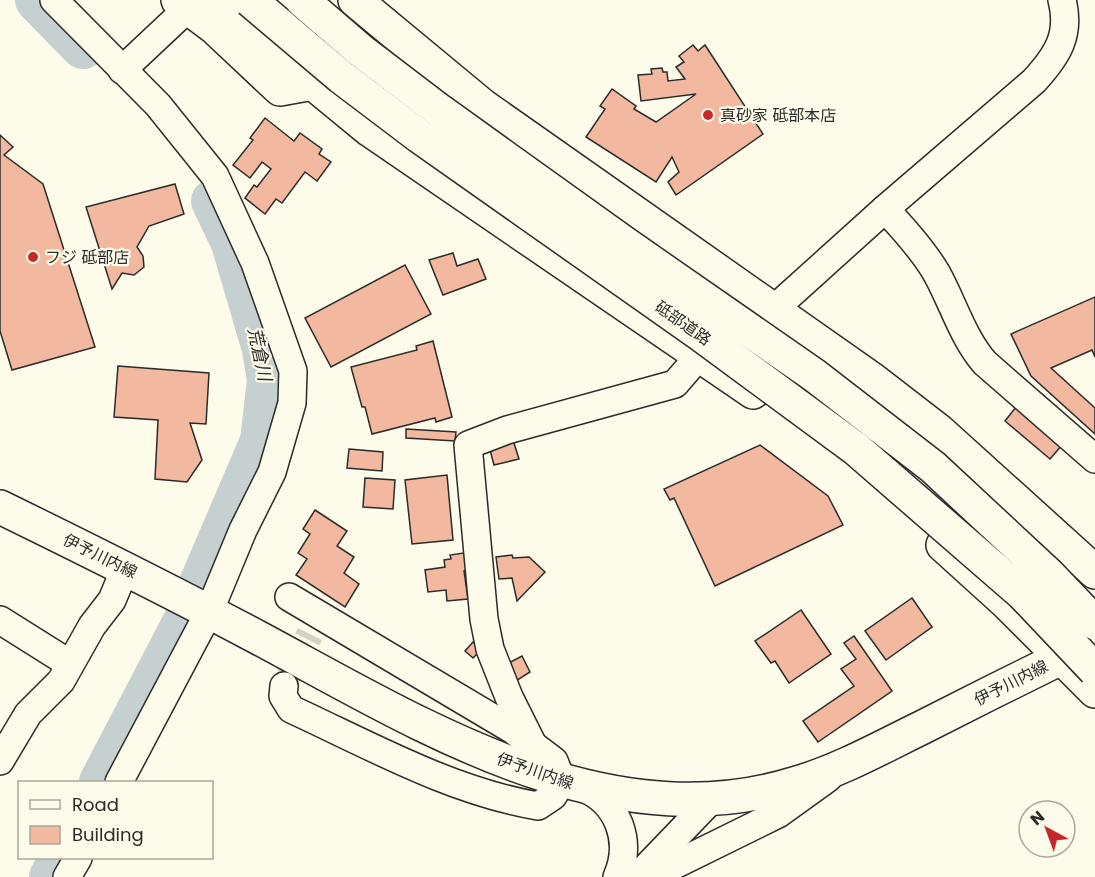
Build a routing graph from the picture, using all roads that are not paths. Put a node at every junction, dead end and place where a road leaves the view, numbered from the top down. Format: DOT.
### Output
graph roads {
  1 [pos="54,0"];
  2 [pos="250,0"];
  3 [pos="302,0"];
  4 [pos="1062,0"];
  5 [pos="192,2"];
  6 [pos="363,8"];
  7 [pos="122,70"];
  8 [pos="885,209"];
  9 [pos="772,310"];
  10 [pos="700,355"];
  11 [pos="1095,459"];
  12 [pos="0,507"];
  13 [pos="133,572"];
  14 [pos="1095,572"];
  15 [pos="289,597"];
  16 [pos="205,610"];
  17 [pos="0,620"];
  18 [pos="1095,623"];
  19 [pos="1095,641"];
  20 [pos="1062,657"];
  21 [pos="70,664"];
  22 [pos="1095,670"];
  23 [pos="284,686"];
  24 [pos="1095,691"];
  25 [pos="533,745"];
  26 [pos="0,761"];
  27 [pos="848,764"];
  28 [pos="120,781"];
  29 [pos="570,783"];
  30 [pos="711,800"];
  31 [pos="77,859"];
  32 [pos="68,877"];
  33 [pos="617,877"];
  34 [pos="637,877"];
  35 [pos="650,877"];
  1 -- 7 [label="street"];
  2 -- 22 [label="main road, 砥部道路, bridge"];
  3 -- 18 [label="main road, 砥部道路, bridge"];
  4 -- 8 [label="street"];
  5 -- 7 [label="street"];
  5 -- 10 [label="main road"];
  6 -- 9 [label="main road"];
  7 -- 16 [label="street"];
  8 -- 9 [label="street"];
  8 -- 11 [label="street"];
  9 -- 14 [label="main road"];
  10 -- 20 [label="main road"];
  10 -- 25 [label="street"];
  12 -- 13 [label="main road, 伊予川内線"];
  13 -- 16 [label="main road, 伊予川内線"];
  13 -- 21 [label="street"];
  15 -- 25 [label="street"];
  16 -- 28 [label="street"];
  16 -- 29 [label="main road, 伊予川内線"];
  17 -- 21 [label="street"];
  19 -- 20 [label="main road, 伊予川内線"];
  20 -- 24 [label="main road"];
  20 -- 27 [label="main road, 伊予川内線"];
  21 -- 26 [label="street"];
  23 -- 29 [label="street"];
  25 -- 29 [label="street"];
  27 -- 30 [label="main road, 伊予川内線"];
  27 -- 35 [label="street"];
  29 -- 30 [label="main road, 伊予川内線"];
  29 -- 33 [label="street"];
  30 -- 34 [label="street"];
  31 -- 32 [label="street"];
}
